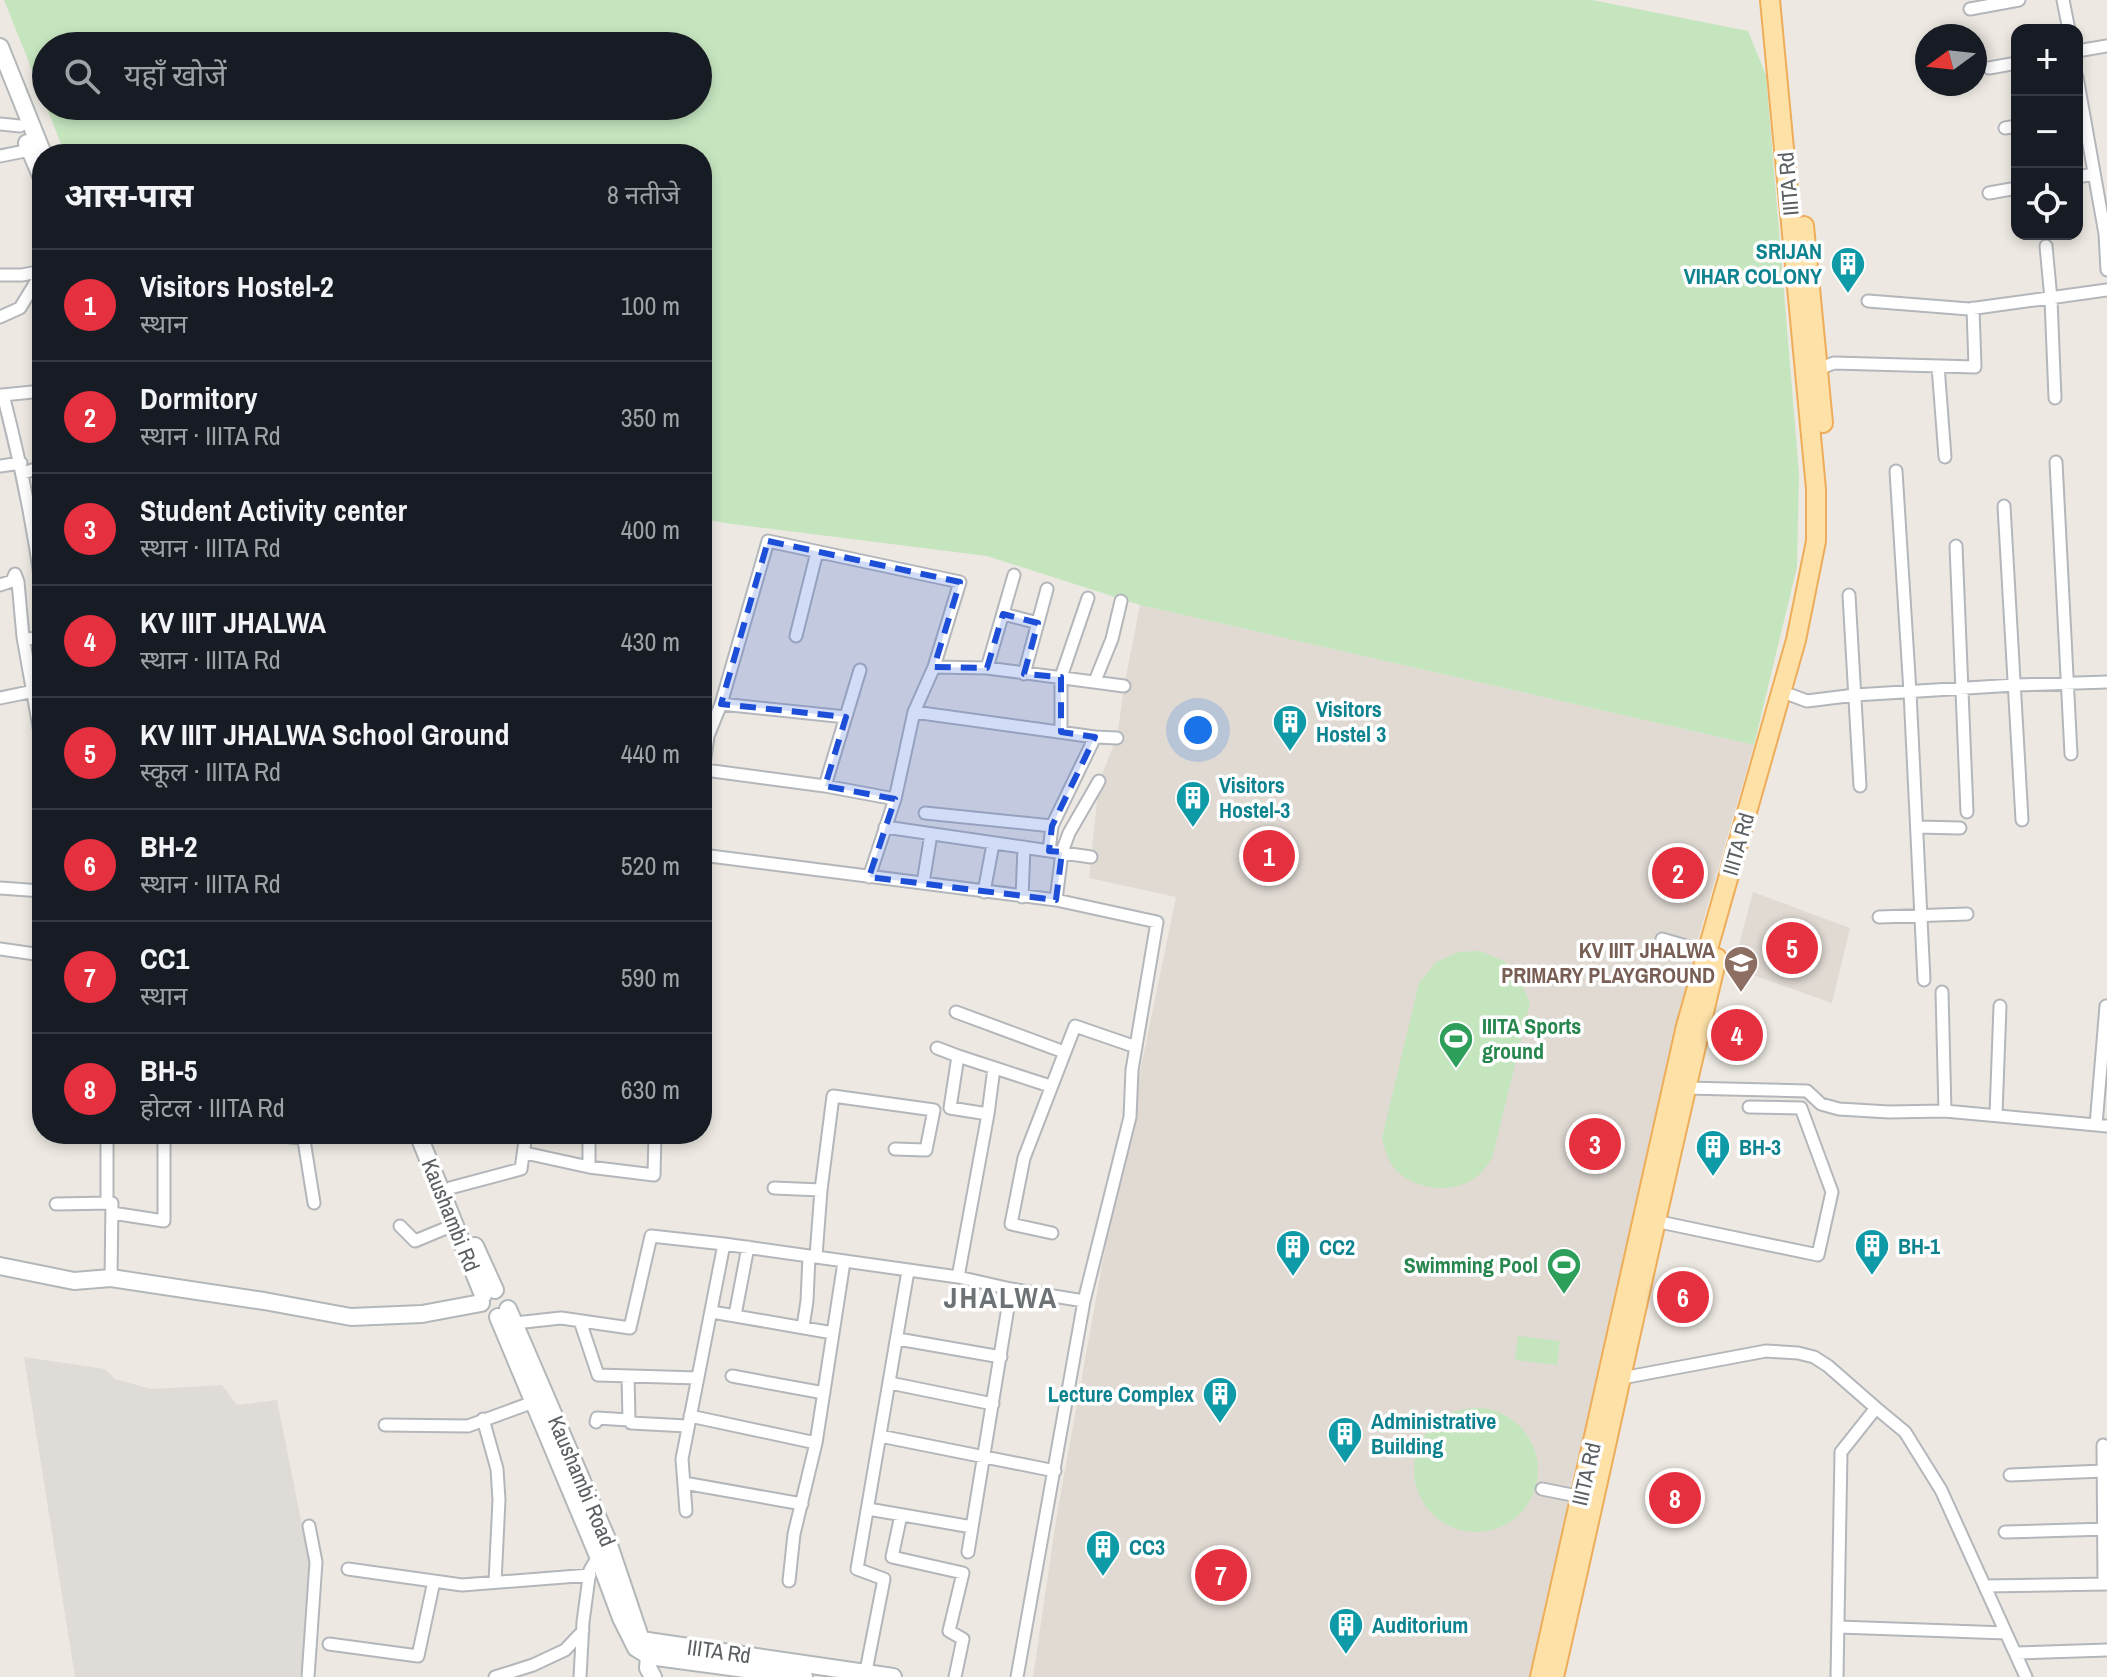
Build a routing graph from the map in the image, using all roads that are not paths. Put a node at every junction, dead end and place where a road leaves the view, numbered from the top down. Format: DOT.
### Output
graph roads {
  1 [pos="1770,0"];
  2 [pos="1781,0"];
  3 [pos="2063,0"];
  4 [pos="2012,1"];
  5 [pos="1970,9"];
  6 [pos="2068,24"];
  7 [pos="2107,46"];
  8 [pos="0,47"];
  9 [pos="2083,50"];
  10 [pos="2011,64"];
  11 [pos="1989,68"];
  12 [pos="0,74"];
  13 [pos="0,124"];
  14 [pos="20,126"];
  15 [pos="2083,128"];
  16 [pos="32,144"];
  17 [pos="34,144"];
  18 [pos="32,153"];
  19 [pos="0,156"];
  20 [pos="2094,174"];
  21 [pos="2083,176"];
  22 [pos="2011,189"];
  23 [pos="1989,193"];
  24 [pos="2046,246"];
  25 [pos="2107,270"];
  26 [pos="32,274"];
  27 [pos="0,275"];
  28 [pos="32,288"];
  29 [pos="2107,290"];
  30 [pos="2051,299"];
  31 [pos="1868,301"];
  32 [pos="1973,308"];
  33 [pos="0,317"];
  34 [pos="1938,366"];
  35 [pos="1818,369"];
  36 [pos="32,392"];
  37 [pos="2,395"];
  38 [pos="2055,398"];
  39 [pos="1945,457"];
  40 [pos="2056,462"];
  41 [pos="0,466"];
  42 [pos="22,468"];
  43 [pos="32,468"];
  44 [pos="1896,471"];
  45 [pos="2004,506"];
  46 [pos="32,520"];
  47 [pos="1956,546"];
  48 [pos="817,552"];
  49 [pos="1014,575"];
  50 [pos="0,585"];
  51 [pos="1047,589"];
  52 [pos="1849,595"];
  53 [pos="1088,598"];
  54 [pos="1121,601"];
  55 [pos="1003,614"];
  56 [pos="1038,623"];
  57 [pos="796,636"];
  58 [pos="25,639"];
  59 [pos="32,639"];
  60 [pos="1801,641"];
  61 [pos="934,667"];
  62 [pos="987,668"];
  63 [pos="860,670"];
  64 [pos="1024,674"];
  65 [pos="1061,677"];
  66 [pos="32,679"];
  67 [pos="1095,681"];
  68 [pos="2107,682"];
  69 [pos="2067,684"];
  70 [pos="2015,685"];
  71 [pos="1124,686"];
  72 [pos="1962,689"];
  73 [pos="32,691"];
  74 [pos="1910,692"];
  75 [pos="1791,695"];
  76 [pos="1855,695"];
  77 [pos="0,698"];
  78 [pos="721,704"];
  79 [pos="914,712"];
  80 [pos="846,717"];
  81 [pos="712,726"];
  82 [pos="1061,732"];
  83 [pos="1095,737"];
  84 [pos="1117,738"];
  85 [pos="2071,754"];
  86 [pos="712,776"];
  87 [pos="1099,781"];
  88 [pos="825,786"];
  89 [pos="1860,786"];
  90 [pos="895,799"];
  91 [pos="1967,812"];
  92 [pos="925,813"];
  93 [pos="2022,820"];
  94 [pos="1052,826"];
  95 [pos="885,827"];
  96 [pos="1918,827"];
  97 [pos="1960,828"];
  98 [pos="931,834"];
  99 [pos="993,844"];
  100 [pos="1024,847"];
  101 [pos="1056,852"];
  102 [pos="712,856"];
  103 [pos="1091,857"];
  104 [pos="869,877"];
  105 [pos="923,883"];
  106 [pos="0,888"];
  107 [pos="32,890"];
  108 [pos="984,892"];
  109 [pos="1022,897"];
  110 [pos="1056,900"];
  111 [pos="1967,914"];
  112 [pos="1921,915"];
  113 [pos="1879,917"];
  114 [pos="1662,939"];
  115 [pos="0,949"];
  116 [pos="32,954"];
  117 [pos="1713,954"];
  118 [pos="1924,980"];
  119 [pos="1942,992"];
  120 [pos="2000,1006"];
  121 [pos="2106,1006"];
  122 [pos="956,1012"];
  123 [pos="1136,1047"];
  124 [pos="937,1048"];
  125 [pos="1064,1052"];
  126 [pos="958,1056"];
  127 [pos="994,1068"];
  128 [pos="1050,1086"];
  129 [pos="1679,1086"];
  130 [pos="1749,1107"];
  131 [pos="1945,1111"];
  132 [pos="988,1114"];
  133 [pos="1996,1114"];
  134 [pos="2101,1126"];
  135 [pos="107,1144"];
  136 [pos="164,1144"];
  137 [pos="304,1144"];
  138 [pos="422,1144"];
  139 [pos="431,1144"];
  140 [pos="525,1144"];
  141 [pos="589,1144"];
  142 [pos="655,1144"];
  143 [pos="895,1149"];
  144 [pos="525,1153"];
  145 [pos="589,1167"];
  146 [pos="450,1188"];
  147 [pos="774,1188"];
  148 [pos="821,1190"];
  149 [pos="314,1203"];
  150 [pos="56,1204"];
  151 [pos="112,1208"];
  152 [pos="1649,1219"];
  153 [pos="456,1224"];
  154 [pos="400,1226"];
  155 [pos="1052,1233"];
  156 [pos="724,1244"];
  157 [pos="748,1247"];
  158 [pos="813,1256"];
  159 [pos="844,1262"];
  160 [pos="0,1266"];
  161 [pos="908,1271"];
  162 [pos="958,1277"];
  163 [pos="111,1278"];
  164 [pos="1011,1289"];
  165 [pos="1084,1301"];
  166 [pos="495,1307"];
  167 [pos="712,1312"];
  168 [pos="735,1315"];
  169 [pos="580,1321"];
  170 [pos="803,1327"];
  171 [pos="833,1333"];
  172 [pos="898,1339"];
  173 [pos="1001,1357"];
  174 [pos="1618,1373"];
  175 [pos="628,1376"];
  176 [pos="732,1376"];
  177 [pos="698,1378"];
  178 [pos="890,1383"];
  179 [pos="824,1393"];
  180 [pos="540,1400"];
  181 [pos="993,1404"];
  182 [pos="1876,1408"];
  183 [pos="690,1416"];
  184 [pos="483,1419"];
  185 [pos="629,1420"];
  186 [pos="596,1422"];
  187 [pos="385,1425"];
  188 [pos="687,1432"];
  189 [pos="880,1436"];
  190 [pos="816,1443"];
  191 [pos="2103,1445"];
  192 [pos="984,1457"];
  193 [pos="1055,1471"];
  194 [pos="2103,1471"];
  195 [pos="2010,1475"];
  196 [pos="684,1483"];
  197 [pos="1542,1489"];
  198 [pos="1588,1498"];
  199 [pos="802,1504"];
  200 [pos="868,1509"];
  201 [pos="686,1511"];
  202 [pos="901,1515"];
  203 [pos="309,1526"];
  204 [pos="972,1527"];
  205 [pos="2106,1529"];
  206 [pos="2005,1532"];
  207 [pos="607,1539"];
  208 [pos="968,1552"];
  209 [pos="598,1556"];
  210 [pos="348,1569"];
  211 [pos="590,1575"];
  212 [pos="434,1581"];
  213 [pos="789,1581"];
  214 [pos="495,1582"];
  215 [pos="2106,1584"];
  216 [pos="1985,1586"];
  217 [pos="1839,1627"];
  218 [pos="583,1631"];
  219 [pos="2006,1633"];
  220 [pos="641,1640"];
  221 [pos="329,1644"];
  222 [pos="2107,1650"];
  223 [pos="2015,1653"];
  224 [pos="649,1656"];
  225 [pos="865,1675"];
  226 [pos="308,1677"];
  227 [pos="495,1677"];
  228 [pos="580,1677"];
  229 [pos="653,1677"];
  230 [pos="804,1677"];
  231 [pos="893,1677"];
  232 [pos="955,1677"];
  233 [pos="1017,1677"];
  234 [pos="1540,1677"];
  235 [pos="1554,1677"];
  236 [pos="1837,1677"];
  237 [pos="2026,1677"];
  1 -- 60 [label="main road, IIITA Rd"];
  2 -- 35 [label="main road, IIITA Rd"];
  3 -- 6 [label="street"];
  4 -- 5 [label="street"];
  7 -- 9 [label="street"];
  8 -- 17 [label="main road"];
  10 -- 11 [label="street"];
  12 -- 14 [label="main road"];
  13 -- 14 [label="street"];
  14 -- 16 [label="main road"];
  15 -- 20 [label="street"];
  18 -- 19 [label="street"];
  20 -- 21 [label="street"];
  20 -- 25 [label="street"];
  22 -- 23 [label="street"];
  24 -- 30 [label="street"];
  26 -- 27 [label="street"];
  28 -- 33 [label="street"];
  29 -- 30 [label="street"];
  30 -- 32 [label="street"];
  30 -- 38 [label="street"];
  31 -- 32 [label="street"];
  32 -- 34 [label="street"];
  34 -- 35 [label="street"];
  34 -- 39 [label="street"];
  35 -- 60 [label="main road, IIITA Rd"];
  36 -- 37 [label="street"];
  37 -- 42 [label="street"];
  40 -- 69 [label="street"];
  41 -- 42 [label="street"];
  42 -- 43 [label="street"];
  42 -- 46 [label="street"];
  44 -- 74 [label="street"];
  45 -- 70 [label="street"];
  47 -- 72 [label="street"];
  48 -- 57 [label="street"];
  48 -- 61 [label="street"];
  48 -- 78 [label="street"];
  49 -- 55 [label="street"];
  50 -- 58 [label="street"];
  51 -- 56 [label="street"];
  52 -- 76 [label="street"];
  53 -- 65 [label="street"];
  54 -- 67 [label="street"];
  55 -- 56 [label="street"];
  55 -- 62 [label="street"];
  56 -- 64 [label="street"];
  58 -- 59 [label="street"];
  58 -- 66 [label="street"];
  60 -- 75 [label="main road, IIITA Rd"];
  60 -- 117 [label="main road, IIITA Rd"];
  61 -- 62 [label="street"];
  61 -- 79 [label="street"];
  62 -- 64 [label="street"];
  63 -- 80 [label="street"];
  64 -- 65 [label="street"];
  65 -- 67 [label="street"];
  65 -- 82 [label="street"];
  67 -- 71 [label="street"];
  68 -- 69 [label="street"];
  69 -- 70 [label="street"];
  69 -- 85 [label="street"];
  70 -- 72 [label="street"];
  70 -- 93 [label="street"];
  72 -- 74 [label="street"];
  72 -- 91 [label="street"];
  73 -- 77 [label="street"];
  74 -- 76 [label="street"];
  74 -- 96 [label="street"];
  75 -- 76 [label="street"];
  75 -- 117 [label="main road, IIITA Rd"];
  76 -- 89 [label="street"];
  78 -- 80 [label="street"];
  78 -- 81 [label="street"];
  79 -- 82 [label="street"];
  79 -- 90 [label="street"];
  80 -- 88 [label="street"];
  82 -- 83 [label="street"];
  83 -- 84 [label="street"];
  83 -- 94 [label="street"];
  86 -- 88 [label="street"];
  87 -- 101 [label="street"];
  88 -- 90 [label="street"];
  90 -- 95 [label="street"];
  92 -- 94 [label="street"];
  94 -- 101 [label="street"];
  95 -- 98 [label="street"];
  95 -- 104 [label="street"];
  96 -- 97 [label="street"];
  96 -- 112 [label="street"];
  98 -- 99 [label="street"];
  98 -- 105 [label="street"];
  99 -- 100 [label="street"];
  99 -- 108 [label="street"];
  100 -- 101 [label="street"];
  100 -- 109 [label="street"];
  101 -- 103 [label="street"];
  101 -- 110 [label="street"];
  102 -- 104 [label="street"];
  104 -- 105 [label="street"];
  105 -- 108 [label="street"];
  106 -- 107 [label="street"];
  108 -- 109 [label="street"];
  109 -- 110 [label="street"];
  110 -- 123 [label="street"];
  111 -- 112 [label="street"];
  112 -- 113 [label="street"];
  112 -- 118 [label="street"];
  114 -- 117 [label="street"];
  115 -- 116 [label="street"];
  117 -- 129 [label="main road, IIITA Rd"];
  119 -- 131 [label="street"];
  120 -- 133 [label="street"];
  121 -- 134 [label="street"];
  122 -- 125 [label="street"];
  123 -- 125 [label="street"];
  123 -- 165 [label="street"];
  124 -- 126 [label="street"];
  125 -- 128 [label="street"];
  126 -- 127 [label="street"];
  126 -- 132 [label="street"];
  127 -- 128 [label="street"];
  127 -- 132 [label="street"];
  128 -- 155 [label="street"];
  129 -- 131 [label="street"];
  129 -- 152 [label="main road, IIITA Rd"];
  130 -- 152 [label="street"];
  131 -- 133 [label="street"];
  132 -- 162 [label="street"];
  133 -- 134 [label="street"];
  135 -- 151 [label="street"];
  136 -- 151 [label="street"];
  137 -- 149 [label="street"];
  138 -- 153 [label="main road, Kaushambi Rd"];
  139 -- 146 [label="main road"];
  140 -- 144 [label="street"];
  141 -- 145 [label="street"];
  142 -- 145 [label="street"];
  143 -- 148 [label="street"];
  144 -- 145 [label="street"];
  144 -- 146 [label="street"];
  146 -- 166 [label="main road"];
  147 -- 148 [label="street"];
  148 -- 158 [label="street"];
  150 -- 151 [label="street"];
  151 -- 163 [label="street"];
  152 -- 174 [label="main road, IIITA Rd"];
  153 -- 154 [label="street"];
  153 -- 166 [label="main road, Kaushambi Rd"];
  156 -- 157 [label="street"];
  156 -- 167 [label="street"];
  156 -- 169 [label="street"];
  157 -- 158 [label="street"];
  157 -- 168 [label="street"];
  158 -- 159 [label="street"];
  158 -- 170 [label="street"];
  159 -- 161 [label="street"];
  159 -- 171 [label="street"];
  160 -- 163 [label="main road"];
  161 -- 162 [label="street"];
  161 -- 172 [label="street"];
  162 -- 164 [label="street"];
  163 -- 166 [label="main road"];
  164 -- 165 [label="street"];
  164 -- 173 [label="street"];
  165 -- 193 [label="street"];
  166 -- 169 [label="street"];
  166 -- 180 [label="main road, Kaushambi Rd"];
  167 -- 168 [label="street"];
  167 -- 177 [label="street"];
  168 -- 170 [label="street"];
  169 -- 175 [label="street"];
  170 -- 171 [label="street"];
  171 -- 179 [label="street"];
  172 -- 173 [label="street"];
  172 -- 178 [label="street"];
  173 -- 181 [label="street"];
  174 -- 182 [label="street"];
  174 -- 198 [label="main road, IIITA Rd"];
  175 -- 177 [label="street"];
  175 -- 185 [label="street"];
  176 -- 179 [label="street"];
  177 -- 183 [label="street"];
  178 -- 181 [label="street"];
  178 -- 189 [label="street"];
  179 -- 190 [label="street"];
  180 -- 184 [label="street"];
  180 -- 207 [label="main road, Kaushambi Road"];
  180 -- 209 [label="main road, Kaushambi Rd"];
  181 -- 192 [label="street"];
  182 -- 216 [label="street"];
  182 -- 217 [label="street"];
  183 -- 188 [label="street"];
  183 -- 190 [label="street"];
  184 -- 187 [label="street"];
  184 -- 214 [label="street"];
  185 -- 186 [label="street"];
  185 -- 188 [label="street"];
  188 -- 196 [label="street"];
  189 -- 192 [label="street"];
  189 -- 200 [label="street"];
  190 -- 199 [label="street"];
  191 -- 194 [label="street"];
  192 -- 193 [label="street"];
  192 -- 204 [label="street"];
  193 -- 233 [label="street"];
  194 -- 195 [label="street"];
  194 -- 205 [label="street"];
  196 -- 199 [label="street"];
  196 -- 201 [label="street"];
  197 -- 198 [label="street"];
  198 -- 234 [label="main road, IIITA Rd"];
  198 -- 235 [label="main road, IIITA Rd"];
  199 -- 213 [label="street"];
  200 -- 202 [label="street"];
  200 -- 225 [label="street"];
  202 -- 204 [label="street"];
  202 -- 232 [label="street"];
  203 -- 226 [label="street"];
  204 -- 208 [label="street"];
  205 -- 206 [label="street"];
  205 -- 215 [label="street"];
  207 -- 209 [label="street"];
  207 -- 220 [label="main road, Kaushambi Road"];
  209 -- 211 [label="street"];
  209 -- 224 [label="main road, Kaushambi Rd"];
  210 -- 212 [label="street"];
  211 -- 214 [label="street"];
  211 -- 218 [label="street"];
  212 -- 214 [label="street"];
  212 -- 221 [label="street"];
  215 -- 216 [label="street"];
  216 -- 219 [label="street"];
  217 -- 219 [label="street"];
  217 -- 236 [label="street"];
  218 -- 227 [label="street"];
  218 -- 228 [label="street"];
  219 -- 223 [label="street"];
  220 -- 224 [label="main road, Kaushambi Road"];
  220 -- 225 [label="main road, IIITA Rd"];
  222 -- 223 [label="street"];
  223 -- 237 [label="street"];
  224 -- 229 [label="main road"];
  224 -- 230 [label="main road, IIITA Rd"];
  225 -- 231 [label="main road, IIITA Rd"];
}
